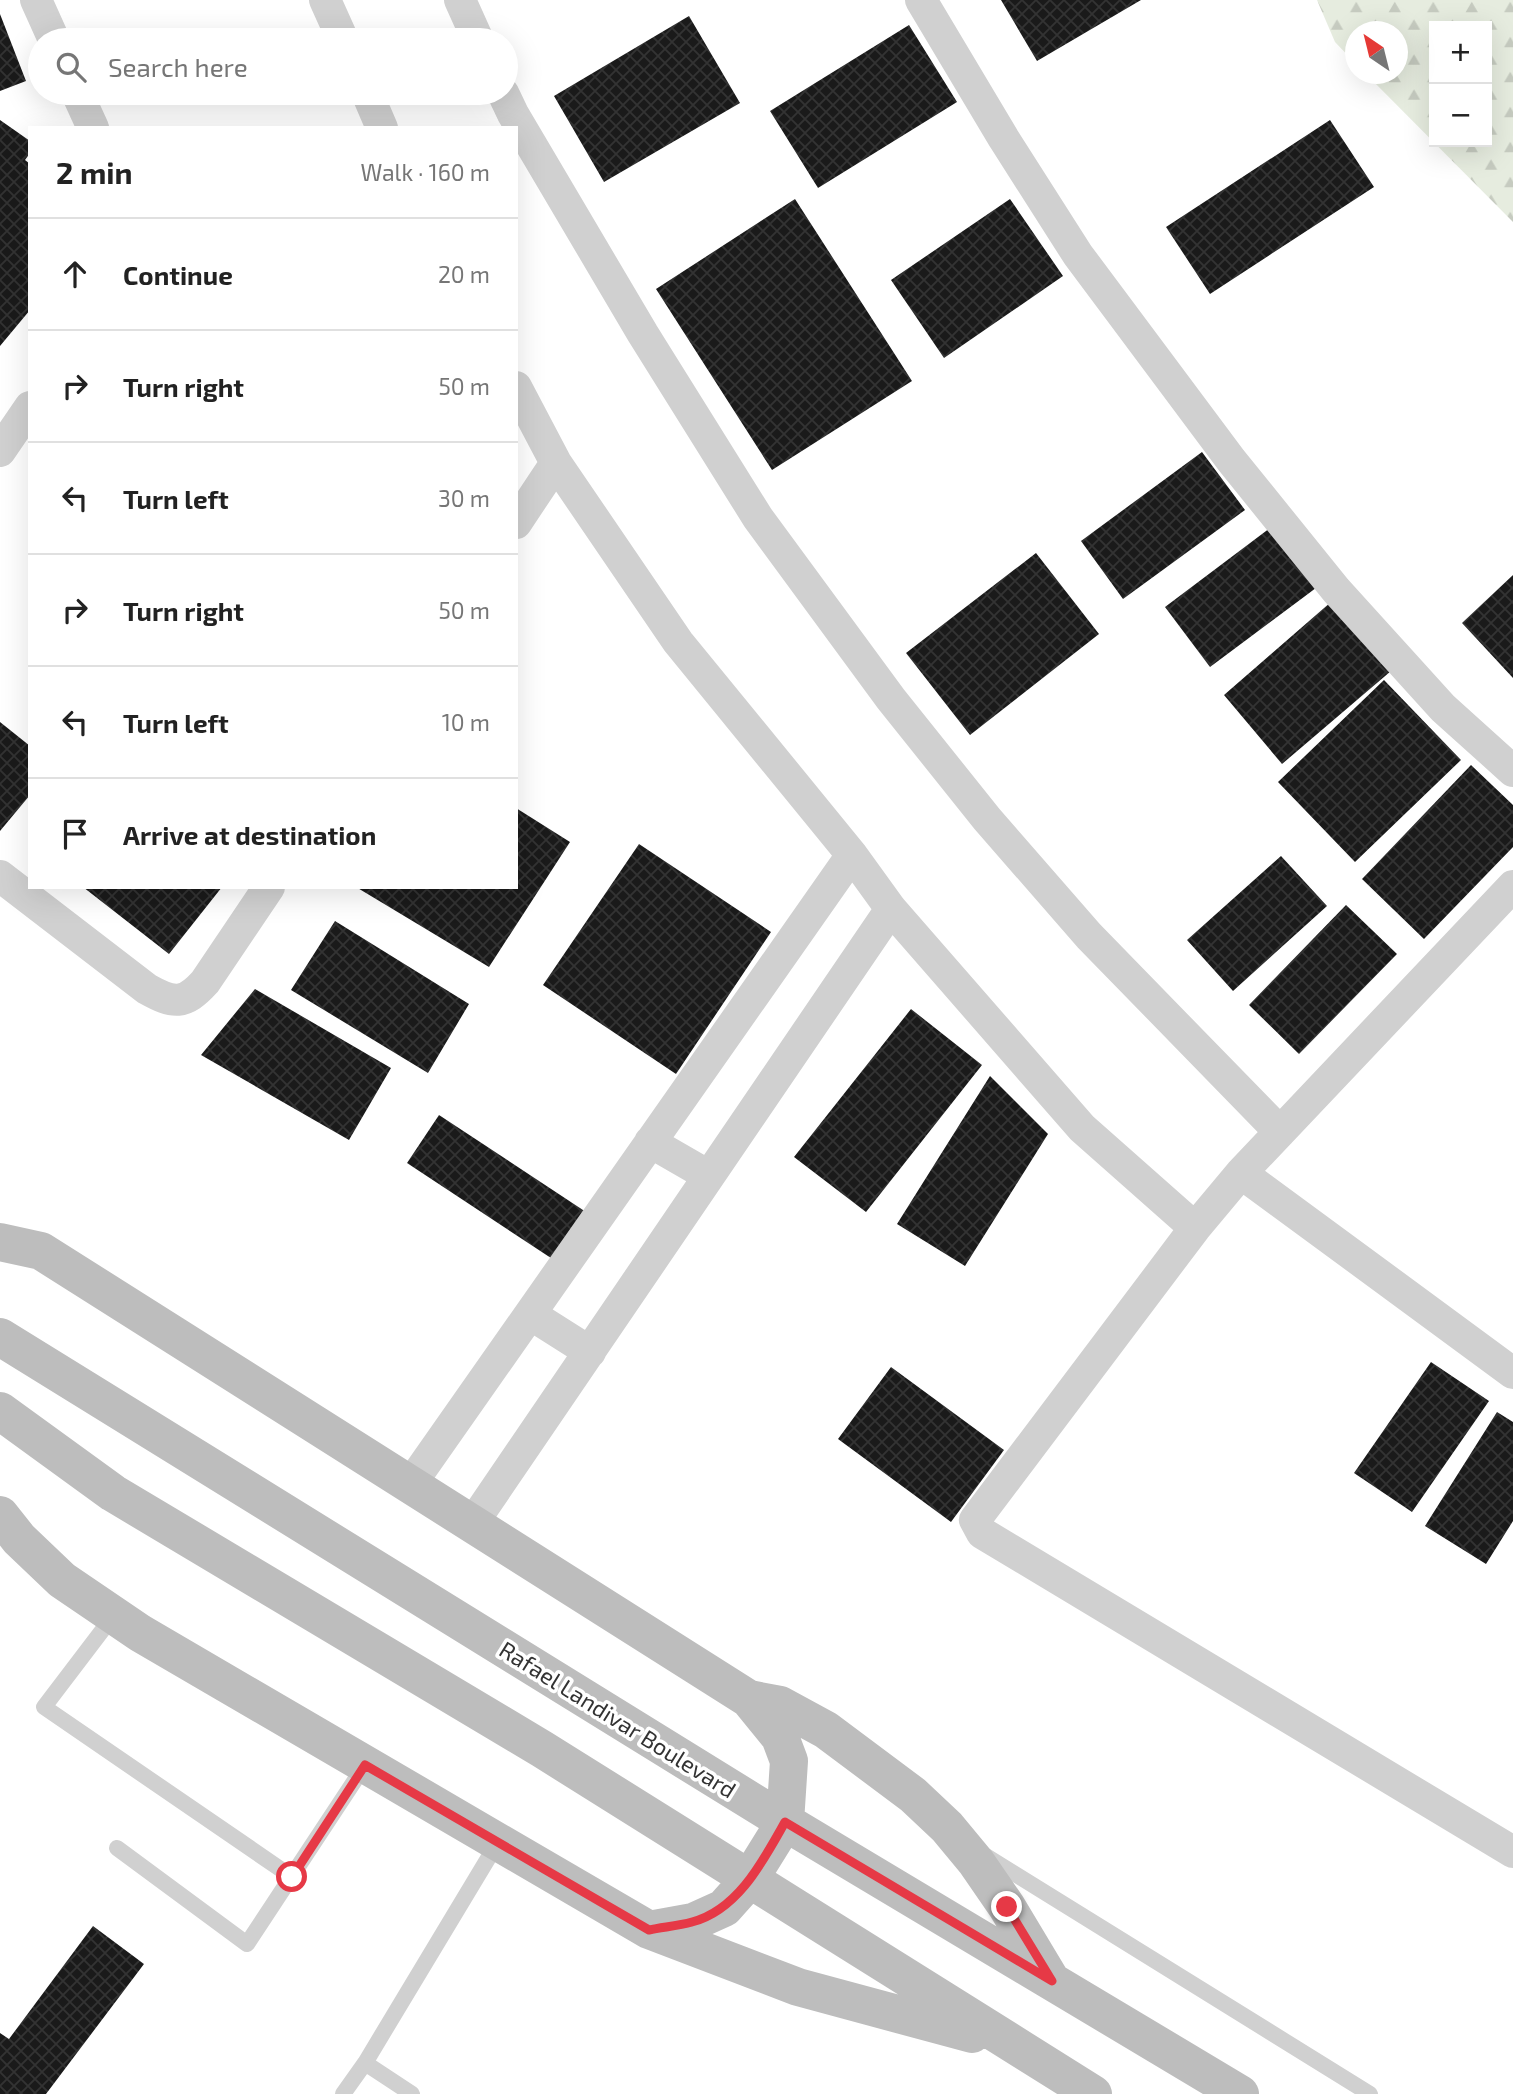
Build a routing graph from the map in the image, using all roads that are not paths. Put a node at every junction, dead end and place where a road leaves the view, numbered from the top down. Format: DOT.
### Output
graph roads {
  1 [pos="36,0"];
  2 [pos="325,0"];
  3 [pos="460,0"];
  4 [pos="920,0"];
  5 [pos="49,28"];
  6 [pos="338,28"];
  7 [pos="473,28"];
  8 [pos="82,105"];
  9 [pos="372,105"];
  10 [pos="509,105"];
  11 [pos="92,126"];
  12 [pos="381,126"];
  13 [pos="518,391"];
  14 [pos="28,410"];
  15 [pos="0,451"];
  16 [pos="556,463"];
  17 [pos="518,520"];
  18 [pos="1513,771"];
  19 [pos="852,855"];
  20 [pos="0,876"];
  21 [pos="1513,886"];
  22 [pos="268,889"];
  23 [pos="891,909"];
  24 [pos="1280,1132"];
  25 [pos="650,1142"];
  26 [pos="1241,1174"];
  27 [pos="709,1176"];
  28 [pos="0,1222"];
  29 [pos="1195,1228"];
  30 [pos="0,1242"];
  31 [pos="41,1251"];
  32 [pos="530,1314"];
  33 [pos="0,1337"];
  34 [pos="590,1352"];
  35 [pos="1513,1373"];
  36 [pos="0,1411"];
  37 [pos="410,1485"];
  38 [pos="0,1515"];
  39 [pos="472,1524"];
  40 [pos="114,1615"];
  41 [pos="749,1699"];
  42 [pos="365,1765"];
  43 [pos="785,1822"];
  44 [pos="955,1837"];
  45 [pos="498,1843"];
  46 [pos="117,1848"];
  47 [pos="1513,1852"];
  48 [pos="292,1877"];
  49 [pos="749,1880"];
  50 [pos="649,1930"];
  51 [pos="1052,1981"];
  52 [pos="1012,2045"];
  53 [pos="365,2063"];
  54 [pos="343,2094"];
  55 [pos="412,2094"];
  56 [pos="1093,2094"];
  57 [pos="1240,2094"];
  58 [pos="1370,2094"];
  1 -- 5 [label="street"];
  2 -- 6 [label="street"];
  3 -- 7 [label="street"];
  4 -- 18 [label="street"];
  8 -- 11 [label="street"];
  9 -- 12 [label="street"];
  10 -- 24 [label="street"];
  13 -- 16 [label="street"];
  14 -- 15 [label="street"];
  16 -- 17 [label="street"];
  16 -- 19 [label="street"];
  19 -- 23 [label="street"];
  19 -- 25 [label="street"];
  20 -- 22 [label="street"];
  21 -- 24 [label="street"];
  23 -- 27 [label="street"];
  23 -- 29 [label="street"];
  24 -- 26 [label="street"];
  25 -- 27 [label="street"];
  25 -- 32 [label="street"];
  26 -- 29 [label="street"];
  26 -- 35 [label="street"];
  27 -- 34 [label="street"];
  28 -- 31 [label="street"];
  29 -- 47 [label="street"];
  30 -- 31 [label="main road"];
  31 -- 37 [label="main road"];
  32 -- 34 [label="street"];
  32 -- 37 [label="street"];
  33 -- 43 [label="main road, Rafael Landivar Boulevard"];
  34 -- 39 [label="street"];
  36 -- 49 [label="main road"];
  37 -- 39 [label="main road"];
  38 -- 40 [label="main road"];
  39 -- 41 [label="main road"];
  40 -- 42 [label="main road"];
  40 -- 48 [label="lane"];
  41 -- 43 [label="main road"];
  41 -- 44 [label="main road"];
  42 -- 45 [label="main road"];
  42 -- 48 [label="lane"];
  43 -- 49 [label="main road"];
  43 -- 51 [label="main road, Rafael Landivar Boulevard"];
  44 -- 51 [label="main road"];
  44 -- 58 [label="lane"];
  45 -- 50 [label="main road"];
  45 -- 53 [label="lane"];
  46 -- 48 [label="lane"];
  49 -- 50 [label="main road"];
  49 -- 52 [label="main road"];
  50 -- 52 [label="main road"];
  51 -- 57 [label="main road, Rafael Landivar Boulevard"];
  52 -- 56 [label="main road"];
  53 -- 54 [label="lane"];
  53 -- 55 [label="lane"];
}
